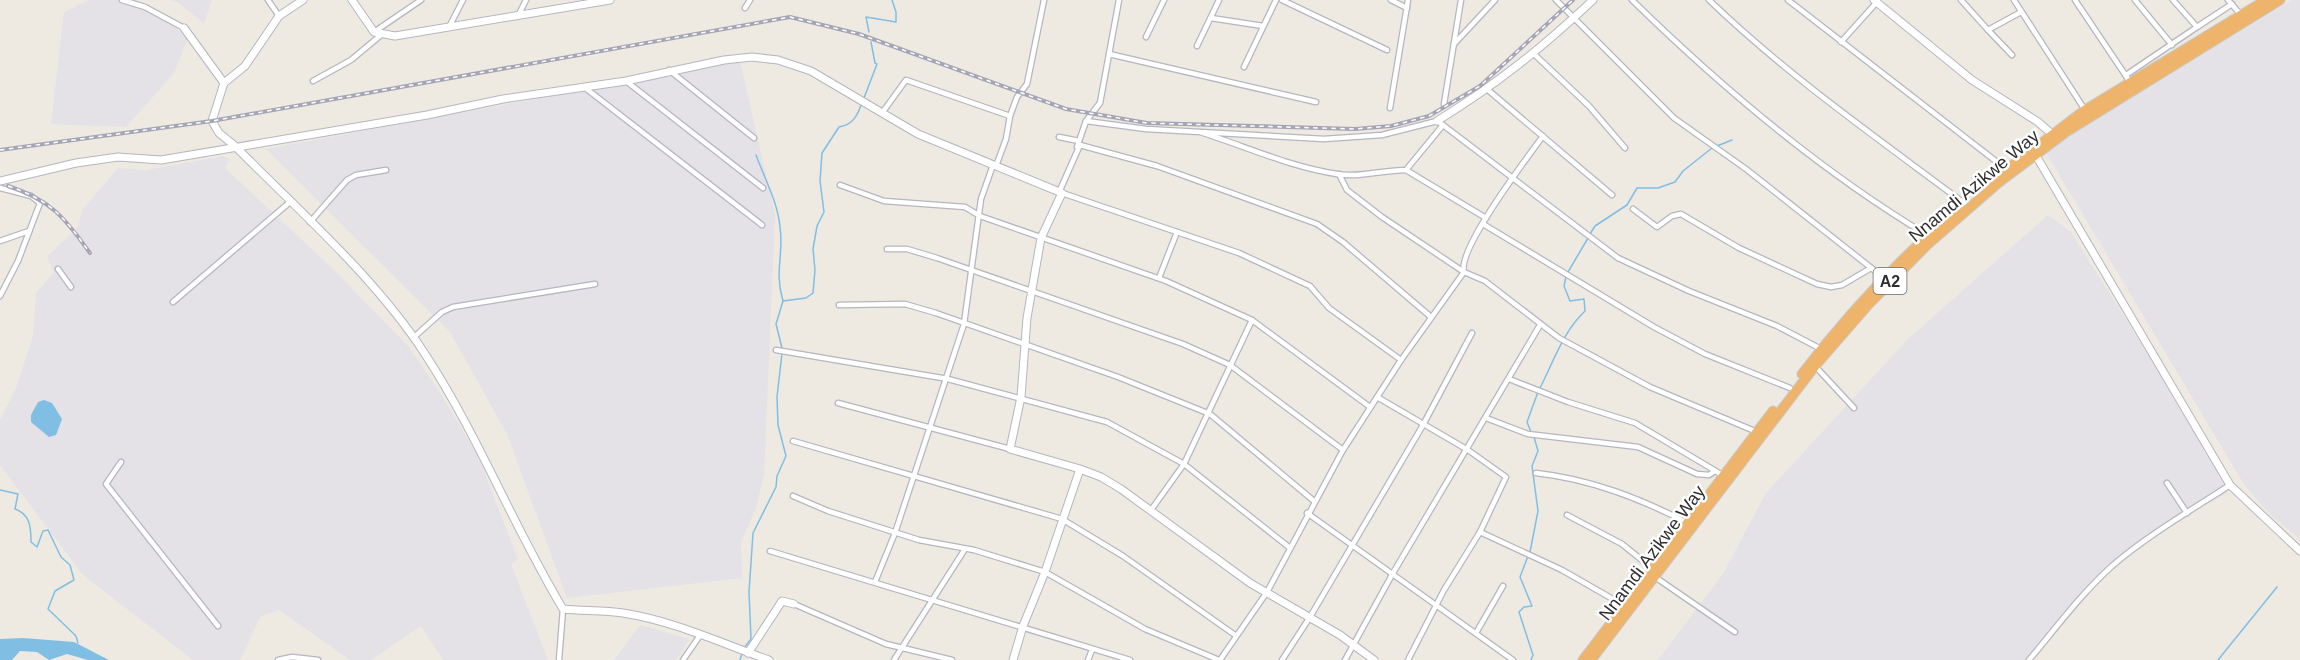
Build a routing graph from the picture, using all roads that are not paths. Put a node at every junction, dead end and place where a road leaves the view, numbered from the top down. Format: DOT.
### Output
graph roads {
  1 [pos="122,0"];
  2 [pos="268,0"];
  3 [pos="303,0"];
  4 [pos="352,0"];
  5 [pos="421,0"];
  6 [pos="463,0"];
  7 [pos="526,0"];
  8 [pos="610,0"];
  9 [pos="750,0"];
  10 [pos="1044,0"];
  11 [pos="1119,0"];
  12 [pos="1164,0"];
  13 [pos="1219,0"];
  14 [pos="1276,0"];
  15 [pos="1282,0"];
  16 [pos="1391,0"];
  17 [pos="1408,0"];
  18 [pos="1461,0"];
  19 [pos="1495,0"];
  20 [pos="1556,0"];
  21 [pos="1593,0"];
  22 [pos="1632,0"];
  23 [pos="1709,0"];
  24 [pos="1788,0"];
  25 [pos="1961,0"];
  26 [pos="2014,0"];
  27 [pos="2075,0"];
  28 [pos="2135,0"];
  29 [pos="2173,0"];
  30 [pos="2266,0"];
  31 [pos="2280,0"];
  32 [pos="1877,1"];
  33 [pos="586,2"];
  34 [pos="2230,2"];
  35 [pos="745,8"];
  36 [pos="1407,8"];
  37 [pos="2021,12"];
  38 [pos="2241,15"];
  39 [pos="279,16"];
  40 [pos="518,16"];
  41 [pos="1575,17"];
  42 [pos="1211,18"];
  43 [pos="449,27"];
  44 [pos="1263,27"];
  45 [pos="2197,27"];
  46 [pos="184,28"];
  47 [pos="1988,30"];
  48 [pos="378,34"];
  49 [pos="1146,37"];
  50 [pos="1841,42"];
  51 [pos="2172,45"];
  52 [pos="1197,46"];
  53 [pos="1452,46"];
  54 [pos="1388,50"];
  55 [pos="1108,54"];
  56 [pos="1534,54"];
  57 [pos="2012,55"];
  58 [pos="1244,67"];
  59 [pos="669,70"];
  60 [pos="2128,79"];
  61 [pos="313,81"];
  62 [pos="626,81"];
  63 [pos="224,83"];
  64 [pos="584,86"];
  65 [pos="1488,90"];
  66 [pos="1316,102"];
  67 [pos="1444,104"];
  68 [pos="1390,108"];
  69 [pos="2085,110"];
  70 [pos="882,113"];
  71 [pos="1010,116"];
  72 [pos="1086,121"];
  73 [pos="1440,123"];
  74 [pos="1200,132"];
  75 [pos="2052,134"];
  76 [pos="1543,136"];
  77 [pos="1059,137"];
  78 [pos="754,138"];
  79 [pos="1079,141"];
  80 [pos="235,146"];
  81 [pos="1077,147"];
  82 [pos="1625,148"];
  83 [pos="2035,154"];
  84 [pos="995,166"];
  85 [pos="2006,169"];
  86 [pos="386,170"];
  87 [pos="1406,170"];
  88 [pos="1339,174"];
  89 [pos="1512,178"];
  90 [pos="0,181"];
  91 [pos="840,185"];
  92 [pos="0,188"];
  93 [pos="763,188"];
  94 [pos="1061,191"];
  95 [pos="1612,195"];
  96 [pos="290,202"];
  97 [pos="1964,203"];
  98 [pos="1634,209"];
  99 [pos="980,216"];
  100 [pos="1486,218"];
  101 [pos="310,222"];
  102 [pos="1482,224"];
  103 [pos="762,225"];
  104 [pos="29,231"];
  105 [pos="1177,232"];
  106 [pos="1927,235"];
  107 [pos="1041,238"];
  108 [pos="0,241"];
  109 [pos="887,249"];
  110 [pos="1871,268"];
  111 [pos="58,269"];
  112 [pos="972,269"];
  113 [pos="1464,272"];
  114 [pos="1159,278"];
  115 [pos="1884,278"];
  116 [pos="595,284"];
  117 [pos="71,287"];
  118 [pos="1031,289"];
  119 [pos="0,296"];
  120 [pos="173,302"];
  121 [pos="839,305"];
  122 [pos="1431,316"];
  123 [pos="1252,320"];
  124 [pos="964,324"];
  125 [pos="1540,325"];
  126 [pos="1472,333"];
  127 [pos="413,338"];
  128 [pos="1025,345"];
  129 [pos="1821,349"];
  130 [pos="776,350"];
  131 [pos="1401,360"];
  132 [pos="1230,365"];
  133 [pos="1815,366"];
  134 [pos="948,379"];
  135 [pos="1509,379"];
  136 [pos="1790,388"];
  137 [pos="1021,397"];
  138 [pos="1377,397"];
  139 [pos="838,403"];
  140 [pos="1370,407"];
  141 [pos="1854,408"];
  142 [pos="1210,414"];
  143 [pos="1486,418"];
  144 [pos="1423,425"];
  145 [pos="931,429"];
  146 [pos="1756,432"];
  147 [pos="793,441"];
  148 [pos="1010,449"];
  149 [pos="1343,450"];
  150 [pos="1468,450"];
  151 [pos="121,462"];
  152 [pos="1184,464"];
  153 [pos="1080,469"];
  154 [pos="1714,471"];
  155 [pos="1536,473"];
  156 [pos="1724,476"];
  157 [pos="914,478"];
  158 [pos="2168,483"];
  159 [pos="2230,485"];
  160 [pos="793,496"];
  161 [pos="1314,501"];
  162 [pos="1151,510"];
  163 [pos="1307,513"];
  164 [pos="2187,513"];
  165 [pos="1567,516"];
  166 [pos="1062,519"];
  167 [pos="1688,523"];
  168 [pos="1480,532"];
  169 [pos="896,533"];
  170 [pos="1351,545"];
  171 [pos="1290,548"];
  172 [pos="965,549"];
  173 [pos="770,550"];
  174 [pos="2300,551"];
  175 [pos="1045,572"];
  176 [pos="1393,573"];
  177 [pos="1654,573"];
  178 [pos="875,582"];
  179 [pos="1503,586"];
  180 [pos="1267,592"];
  181 [pos="935,600"];
  182 [pos="794,604"];
  183 [pos="1436,605"];
  184 [pos="1624,606"];
  185 [pos="563,609"];
  186 [pos="1310,617"];
  187 [pos="218,626"];
  188 [pos="1023,626"];
  189 [pos="1734,632"];
  190 [pos="1476,633"];
  191 [pos="701,634"];
  192 [pos="1235,635"];
  193 [pos="1355,645"];
  194 [pos="902,648"];
  195 [pos="1092,651"];
  196 [pos="748,652"];
  197 [pos="278,660"];
  198 [pos="318,660"];
  199 [pos="559,660"];
  200 [pos="682,660"];
  201 [pos="769,660"];
  202 [pos="894,660"];
  203 [pos="952,660"];
  204 [pos="1013,660"];
  205 [pos="1088,660"];
  206 [pos="1130,660"];
  207 [pos="1220,660"];
  208 [pos="1282,660"];
  209 [pos="1345,660"];
  210 [pos="1374,660"];
  211 [pos="1408,660"];
  212 [pos="1513,660"];
  213 [pos="1583,660"];
  214 [pos="1591,660"];
  215 [pos="2029,660"];
  1 -- 46 [label="street"];
  2 -- 39 [label="street"];
  3 -- 39 [label="street"];
  4 -- 48 [label="street"];
  5 -- 48 [label="street"];
  6 -- 43 [label="street"];
  7 -- 40 [label="street"];
  8 -- 33 [label="street"];
  9 -- 35 [label="street"];
  10 -- 71 [label="street"];
  11 -- 55 [label="street"];
  12 -- 49 [label="street"];
  13 -- 42 [label="street"];
  14 -- 44 [label="street"];
  15 -- 54 [label="street"];
  16 -- 36 [label="street"];
  17 -- 36 [label="street"];
  18 -- 53 [label="street"];
  19 -- 53 [label="street"];
  20 -- 41 [label="street"];
  21 -- 41 [label="street"];
  22 -- 106 [label="street"];
  23 -- 97 [label="street"];
  24 -- 50 [label="street"];
  25 -- 47 [label="street"];
  26 -- 37 [label="street"];
  27 -- 60 [label="street"];
  28 -- 51 [label="street"];
  29 -- 45 [label="street"];
  30 -- 38 [label="highway, Nnamdi Azikwe Way / A2"];
  31 -- 83 [label="highway, Nnamdi Azikwe Way / A2"];
  32 -- 50 [label="street"];
  32 -- 75 [label="street"];
  33 -- 40 [label="street"];
  34 -- 38 [label="street"];
  34 -- 45 [label="street"];
  36 -- 68 [label="street"];
  37 -- 47 [label="street"];
  37 -- 69 [label="street"];
  38 -- 60 [label="highway, Nnamdi Azikwe Way / A2"];
  39 -- 63 [label="street"];
  40 -- 43 [label="street"];
  41 -- 56 [label="street"];
  41 -- 110 [label="street"];
  42 -- 44 [label="street"];
  42 -- 52 [label="street"];
  43 -- 48 [label="street"];
  44 -- 58 [label="street"];
  45 -- 51 [label="street"];
  46 -- 63 [label="street"];
  47 -- 57 [label="street"];
  48 -- 61 [label="street"];
  50 -- 85 [label="street"];
  51 -- 60 [label="street"];
  53 -- 67 [label="street"];
  55 -- 66 [label="street"];
  55 -- 72 [label="street"];
  56 -- 65 [label="street"];
  56 -- 82 [label="street"];
  59 -- 62 [label="street"];
  59 -- 70 [label="street"];
  59 -- 78 [label="street"];
  60 -- 69 [label="highway, Nnamdi Azikwe Way / A2"];
  62 -- 64 [label="street"];
  62 -- 93 [label="street"];
  63 -- 80 [label="street"];
  64 -- 80 [label="street"];
  64 -- 103 [label="street"];
  65 -- 73 [label="street"];
  65 -- 76 [label="street"];
  69 -- 75 [label="highway, Nnamdi Azikwe Way / A2"];
  70 -- 71 [label="street"];
  70 -- 84 [label="street"];
  71 -- 84 [label="street"];
  72 -- 74 [label="street"];
  72 -- 79 [label="street"];
  73 -- 74 [label="street"];
  73 -- 87 [label="street"];
  73 -- 89 [label="street"];
  74 -- 88 [label="street"];
  75 -- 85 [label="highway, Nnamdi Azikwe Way / A2"];
  76 -- 89 [label="street"];
  76 -- 95 [label="street"];
  77 -- 79 [label="street"];
  79 -- 81 [label="street"];
  80 -- 90 [label="street"];
  80 -- 96 [label="street"];
  81 -- 94 [label="street"];
  81 -- 122 [label="street"];
  83 -- 133 [label="highway, Nnamdi Azikwe Way / A2"];
  83 -- 159 [label="street"];
  84 -- 94 [label="street"];
  84 -- 99 [label="street"];
  85 -- 97 [label="highway, Nnamdi Azikwe Way / A2"];
  86 -- 101 [label="street"];
  87 -- 88 [label="street"];
  87 -- 100 [label="street"];
  88 -- 113 [label="street"];
  89 -- 100 [label="street"];
  89 -- 129 [label="street"];
  91 -- 99 [label="street"];
  92 -- 104 [label="street"];
  94 -- 105 [label="street"];
  94 -- 107 [label="street"];
  96 -- 101 [label="street"];
  96 -- 120 [label="street"];
  97 -- 106 [label="highway, Nnamdi Azikwe Way / A2"];
  98 -- 110 [label="street"];
  99 -- 107 [label="street"];
  99 -- 112 [label="street"];
  100 -- 102 [label="street"];
  101 -- 127 [label="street"];
  102 -- 113 [label="street"];
  102 -- 136 [label="street"];
  104 -- 108 [label="street"];
  104 -- 119 [label="street"];
  105 -- 114 [label="street"];
  105 -- 131 [label="street"];
  106 -- 115 [label="highway, Nnamdi Azikwe Way / A2"];
  107 -- 114 [label="street"];
  107 -- 118 [label="street"];
  109 -- 112 [label="street"];
  110 -- 115 [label="street"];
  111 -- 117 [label="street"];
  112 -- 118 [label="street"];
  112 -- 124 [label="street"];
  113 -- 122 [label="street"];
  113 -- 125 [label="street"];
  114 -- 123 [label="street"];
  115 -- 129 [label="highway, Nnamdi Azikwe Way / A2"];
  116 -- 127 [label="street"];
  118 -- 128 [label="street"];
  118 -- 132 [label="street"];
  121 -- 124 [label="street"];
  122 -- 131 [label="street"];
  123 -- 132 [label="street"];
  123 -- 140 [label="street"];
  124 -- 128 [label="street"];
  124 -- 134 [label="street"];
  125 -- 135 [label="street"];
  125 -- 146 [label="street"];
  126 -- 144 [label="street"];
  127 -- 185 [label="street"];
  128 -- 137 [label="street"];
  128 -- 142 [label="street"];
  129 -- 136 [label="highway, Nnamdi Azikwe Way / A2"];
  130 -- 134 [label="street"];
  131 -- 138 [label="street"];
  132 -- 142 [label="street"];
  132 -- 149 [label="street"];
  133 -- 141 [label="street"];
  133 -- 177 [label="highway, Nnamdi Azikwe Way / A2"];
  134 -- 137 [label="street"];
  134 -- 145 [label="street"];
  135 -- 143 [label="street"];
  135 -- 154 [label="street"];
  136 -- 146 [label="highway, Nnamdi Azikwe Way / A2"];
  137 -- 148 [label="street"];
  137 -- 152 [label="street"];
  138 -- 140 [label="street"];
  138 -- 144 [label="street"];
  139 -- 145 [label="street"];
  140 -- 149 [label="street"];
  142 -- 152 [label="street"];
  142 -- 161 [label="street"];
  143 -- 150 [label="street"];
  143 -- 154 [label="street"];
  144 -- 150 [label="street"];
  144 -- 170 [label="street"];
  145 -- 148 [label="street"];
  145 -- 157 [label="street"];
  146 -- 156 [label="highway, Nnamdi Azikwe Way / A2"];
  147 -- 157 [label="street"];
  148 -- 153 [label="street"];
  149 -- 161 [label="street"];
  150 -- 168 [label="street"];
  150 -- 176 [label="street"];
  151 -- 187 [label="street"];
  152 -- 162 [label="street"];
  152 -- 171 [label="street"];
  153 -- 162 [label="street"];
  153 -- 166 [label="street"];
  154 -- 156 [label="street"];
  155 -- 167 [label="street"];
  156 -- 167 [label="highway, Nnamdi Azikwe Way / A2"];
  157 -- 166 [label="street"];
  157 -- 169 [label="street"];
  158 -- 164 [label="street"];
  159 -- 164 [label="street"];
  159 -- 174 [label="street"];
  160 -- 169 [label="street"];
  161 -- 163 [label="street"];
  162 -- 180 [label="street"];
  163 -- 170 [label="street"];
  163 -- 171 [label="street"];
  164 -- 215 [label="street"];
  165 -- 177 [label="street"];
  166 -- 175 [label="street"];
  166 -- 192 [label="street"];
  167 -- 177 [label="highway, Nnamdi Azikwe Way / A2"];
  168 -- 183 [label="street"];
  168 -- 184 [label="street"];
  169 -- 172 [label="street"];
  169 -- 178 [label="street"];
  170 -- 176 [label="street"];
  170 -- 186 [label="street"];
  171 -- 180 [label="street"];
  172 -- 175 [label="street"];
  172 -- 181 [label="street"];
  173 -- 178 [label="street"];
  175 -- 188 [label="street"];
  175 -- 207 [label="street"];
  176 -- 183 [label="street"];
  176 -- 193 [label="street"];
  177 -- 184 [label="highway, Nnamdi Azikwe Way / A2"];
  177 -- 189 [label="street"];
  177 -- 214 [label="highway, Nnamdi Azikwe Way / A2"];
  178 -- 181 [label="street"];
  179 -- 190 [label="street"];
  180 -- 186 [label="street"];
  180 -- 192 [label="street"];
  181 -- 188 [label="street"];
  181 -- 194 [label="street"];
  182 -- 194 [label="street"];
  182 -- 196 [label="street"];
  183 -- 190 [label="street"];
  183 -- 211 [label="street"];
  184 -- 213 [label="highway, Nnamdi Azikwe Way / A2"];
  185 -- 191 [label="street"];
  185 -- 199 [label="street"];
  186 -- 193 [label="street"];
  186 -- 208 [label="street"];
  188 -- 195 [label="street"];
  188 -- 204 [label="street"];
  190 -- 212 [label="street"];
  191 -- 196 [label="street"];
  191 -- 200 [label="street"];
  192 -- 207 [label="street"];
  193 -- 209 [label="street"];
  193 -- 210 [label="street"];
  194 -- 202 [label="street"];
  194 -- 203 [label="street"];
  195 -- 205 [label="street"];
  195 -- 206 [label="street"];
  196 -- 201 [label="street"];
  197 -- 198 [label="street"];
}
